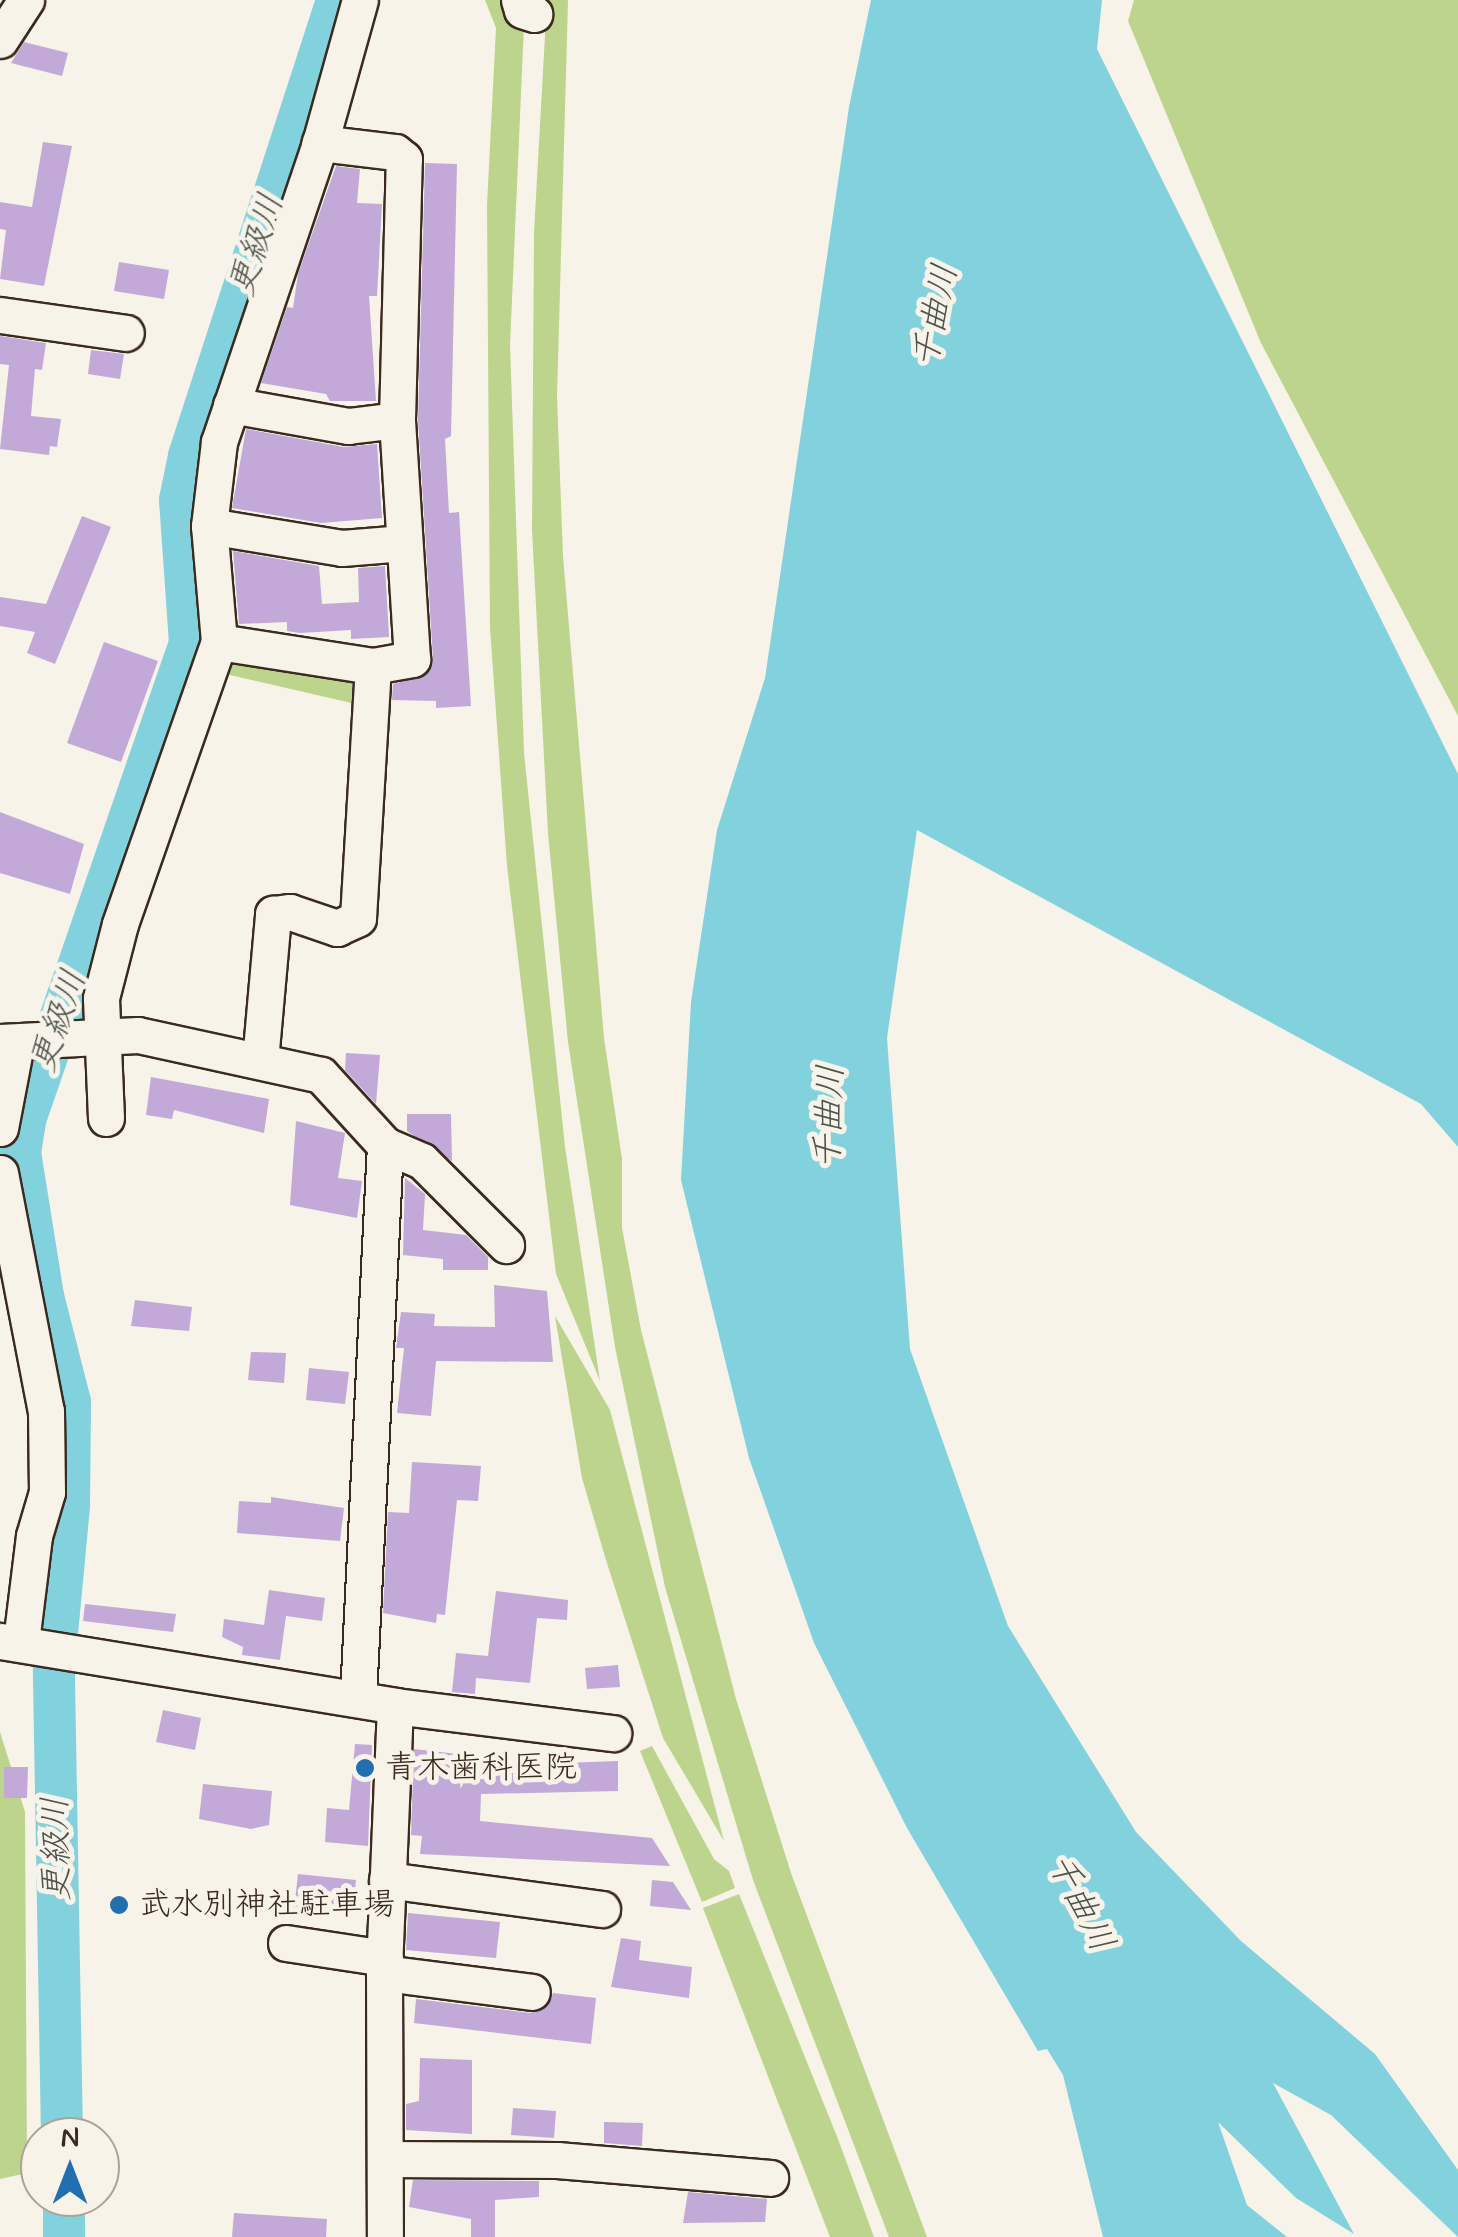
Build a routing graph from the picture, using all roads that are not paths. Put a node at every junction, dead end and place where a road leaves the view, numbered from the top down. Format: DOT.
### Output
graph roads {
  1 [pos="26,0"];
  2 [pos="360,0"];
  3 [pos="0,40"];
  4 [pos="320,143"];
  5 [pos="0,315"];
  6 [pos="126,333"];
  7 [pos="231,405"];
  8 [pos="397,420"];
  9 [pos="209,526"];
  10 [pos="404,543"];
  11 [pos="219,642"];
  12 [pos="373,666"];
  13 [pos="91,1038"];
  14 [pos="15,1043"];
  15 [pos="260,1061"];
  16 [pos="106,1118"];
  17 [pos="0,1128"];
  18 [pos="385,1145"];
  19 [pos="0,1173"];
  20 [pos="506,1245"];
  21 [pos="17,1642"];
  22 [pos="358,1698"];
  23 [pos="395,1706"];
  24 [pos="614,1733"];
  25 [pos="386,1880"];
  26 [pos="602,1909"];
  27 [pos="286,1943"];
  28 [pos="384,1965"];
  29 [pos="532,1992"];
  30 [pos="386,2159"];
  31 [pos="770,2178"];
  32 [pos="385,2237"];
  1 -- 3 [label="street"];
  2 -- 4 [label="street"];
  4 -- 7 [label="street"];
  4 -- 8 [label="street"];
  5 -- 6 [label="street"];
  7 -- 8 [label="street"];
  7 -- 9 [label="street"];
  8 -- 10 [label="street"];
  9 -- 10 [label="street"];
  9 -- 11 [label="street"];
  10 -- 12 [label="street"];
  11 -- 12 [label="street"];
  11 -- 13 [label="street"];
  12 -- 15 [label="street"];
  13 -- 14 [label="street"];
  13 -- 15 [label="street"];
  13 -- 16 [label="street"];
  14 -- 17 [label="street"];
  15 -- 18 [label="street"];
  18 -- 20 [label="street"];
  18 -- 22 [label="street"];
  19 -- 21 [label="street"];
  21 -- 22 [label="street"];
  22 -- 23 [label="street"];
  23 -- 24 [label="street"];
  23 -- 25 [label="street"];
  25 -- 26 [label="street"];
  25 -- 28 [label="street"];
  27 -- 28 [label="street"];
  28 -- 29 [label="street"];
  28 -- 30 [label="street"];
  30 -- 31 [label="street"];
  30 -- 32 [label="street"];
}
